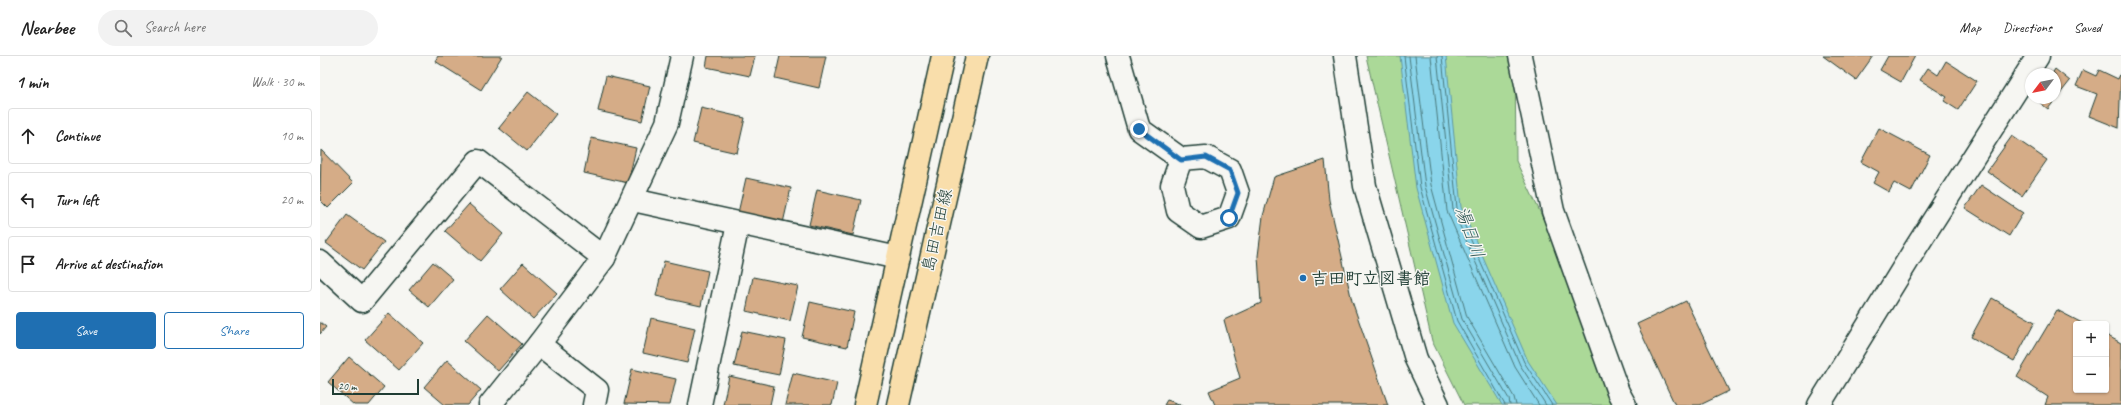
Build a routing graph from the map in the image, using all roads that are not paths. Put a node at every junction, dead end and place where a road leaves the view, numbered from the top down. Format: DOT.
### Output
graph roads {
  1 [pos="682,56"];
  2 [pos="944,56"];
  3 [pos="977,56"];
  4 [pos="1118,56"];
  5 [pos="1345,56"];
  6 [pos="1520,56"];
  7 [pos="2038,56"];
  8 [pos="1181,160"];
  9 [pos="633,200"];
  10 [pos="738,224"];
  11 [pos="604,258"];
  12 [pos="898,258"];
  13 [pos="320,262"];
  14 [pos="539,344"];
  15 [pos="490,405"];
  16 [pos="594,405"];
  17 [pos="700,405"];
  18 [pos="864,405"];
  19 [pos="898,405"];
  20 [pos="1438,405"];
  21 [pos="1625,405"];
  22 [pos="1819,405"];
  1 -- 9 [label="street"];
  2 -- 12 [label="main road, 島田吉田線"];
  3 -- 19 [label="main road, 島田吉田線"];
  4 -- 8 [label="street"];
  5 -- 20 [label="street"];
  6 -- 21 [label="street"];
  7 -- 22 [label="street"];
  9 -- 10 [label="street"];
  9 -- 11 [label="street"];
  10 -- 12 [label="street"];
  10 -- 17 [label="street"];
  11 -- 13 [label="street"];
  11 -- 14 [label="street"];
  12 -- 18 [label="main road, 島田吉田線"];
  14 -- 15 [label="street"];
  14 -- 16 [label="street"];
}
